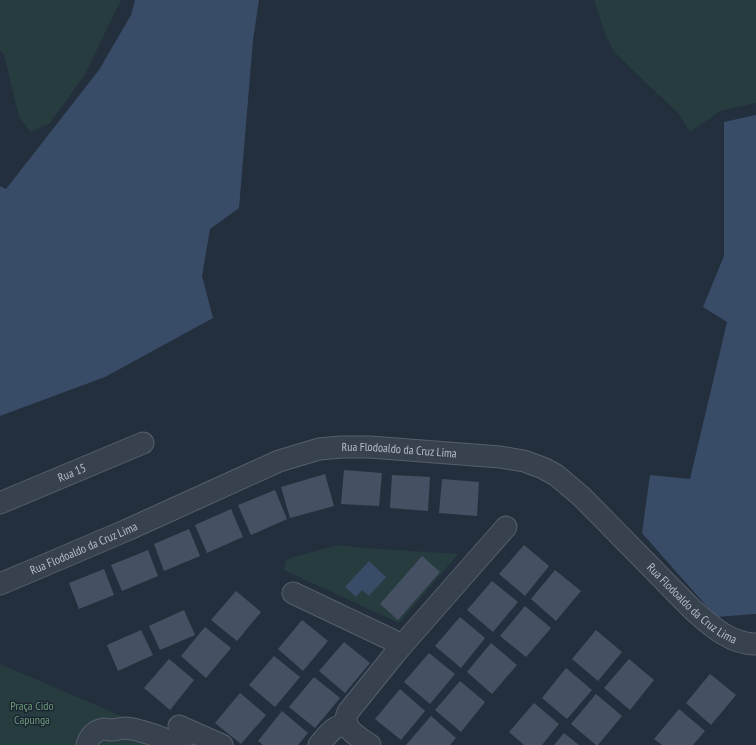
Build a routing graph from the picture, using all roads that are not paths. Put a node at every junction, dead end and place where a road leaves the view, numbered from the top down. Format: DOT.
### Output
graph roads {
  1 [pos="143,443"];
  2 [pos="0,503"];
  3 [pos="506,527"];
  4 [pos="0,584"];
  5 [pos="293,593"];
  6 [pos="756,644"];
  7 [pos="398,650"];
  8 [pos="348,726"];
  9 [pos="180,735"];
  10 [pos="117,738"];
  11 [pos="87,745"];
  12 [pos="222,745"];
  13 [pos="319,745"];
  14 [pos="370,745"];
  1 -- 2 [label="street, Rua 15"];
  3 -- 7 [label="street"];
  4 -- 6 [label="street, Rua Flodoaldo da Cruz Lima"];
  5 -- 7 [label="street"];
  7 -- 8 [label="street"];
  8 -- 13 [label="street"];
  8 -- 14 [label="street"];
  9 -- 10 [label="street"];
  9 -- 12 [label="street"];
  10 -- 11 [label="street"];
}
